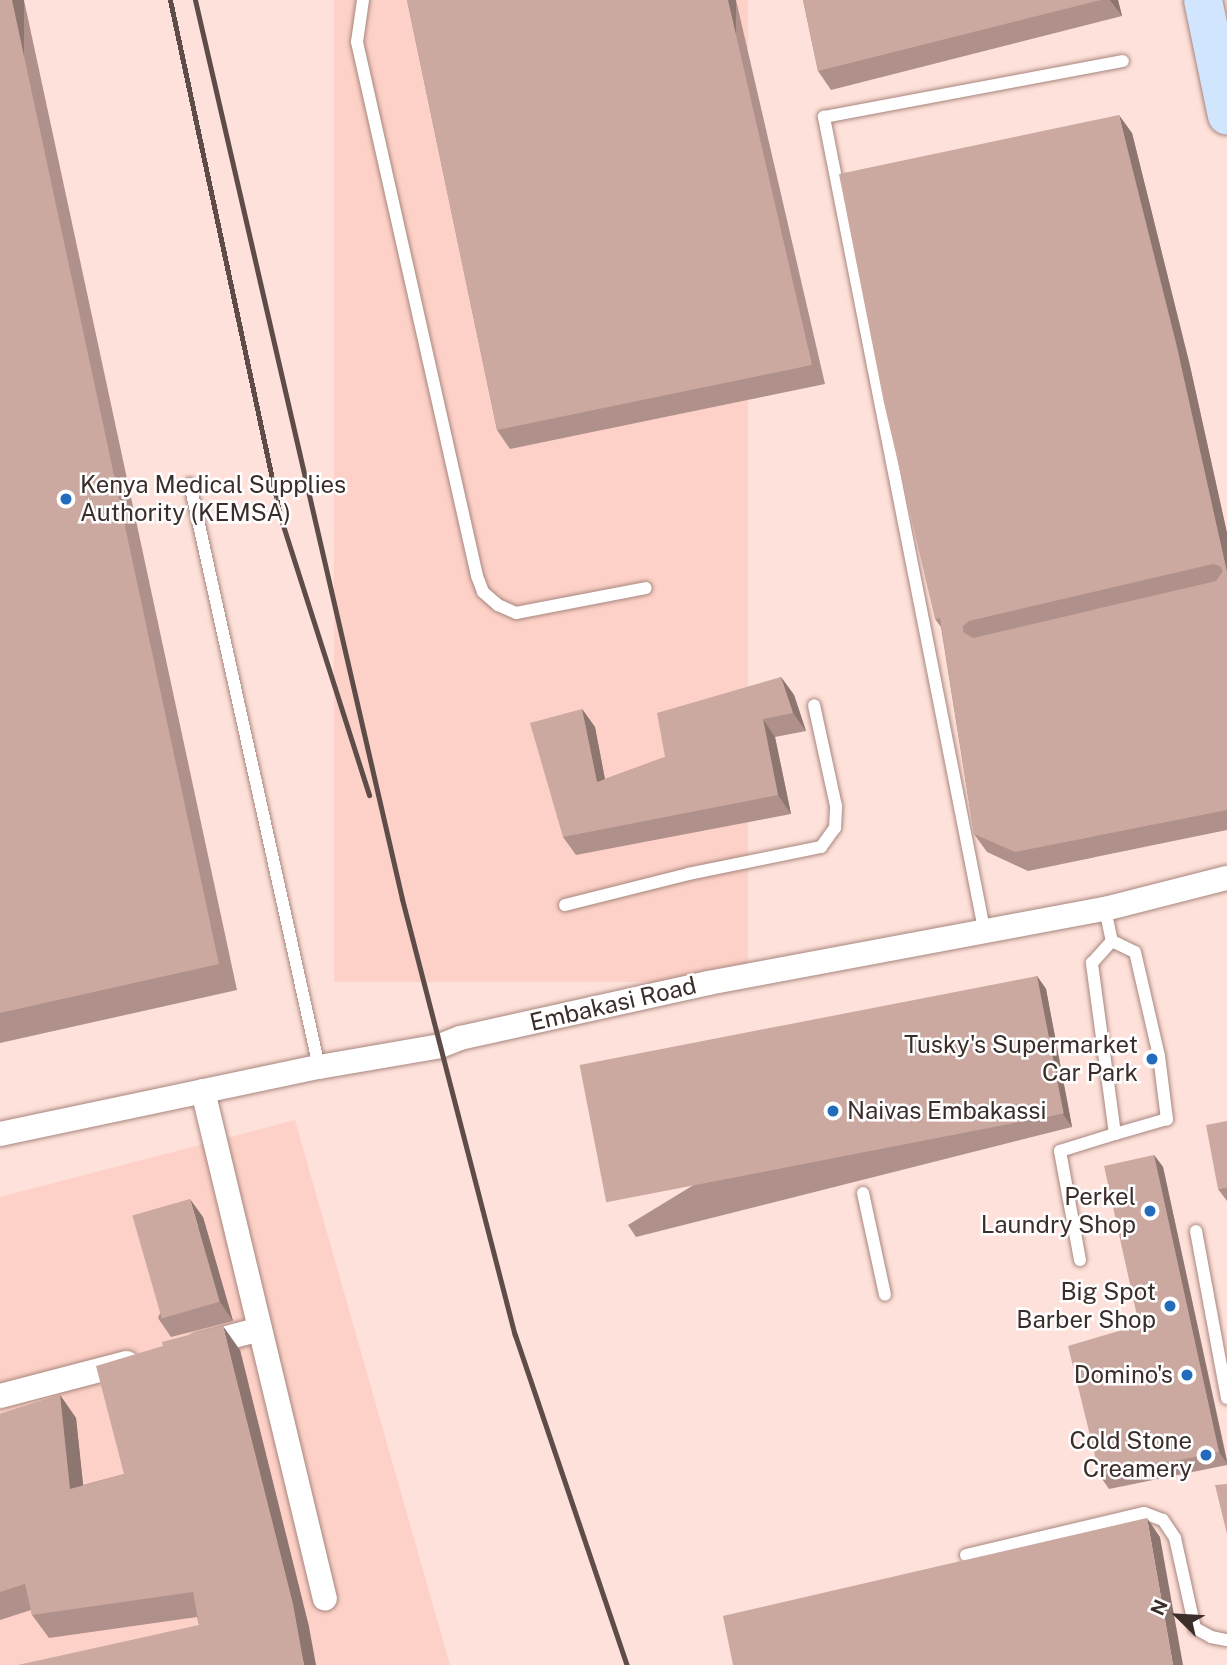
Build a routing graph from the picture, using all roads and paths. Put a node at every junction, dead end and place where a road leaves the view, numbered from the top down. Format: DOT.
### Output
graph roads {
  1 [pos="362,0"];
  2 [pos="1203,0"];
  3 [pos="1123,61"];
  4 [pos="1227,116"];
  5 [pos="190,484"];
  6 [pos="646,588"];
  7 [pos="814,705"];
  8 [pos="1227,878"];
  9 [pos="565,905"];
  10 [pos="1105,909"];
  11 [pos="984,929"];
  12 [pos="1112,941"];
  13 [pos="319,1067"];
  14 [pos="203,1091"];
  15 [pos="1115,1134"];
  16 [pos="0,1135"];
  17 [pos="863,1193"];
  18 [pos="1196,1231"];
  19 [pos="1080,1260"];
  20 [pos="886,1295"];
  21 [pos="260,1329"];
  22 [pos="182,1349"];
  23 [pos="156,1356"];
  24 [pos="0,1396"];
  25 [pos="1227,1398"];
  26 [pos="966,1555"];
  27 [pos="325,1599"];
  28 [pos="1227,1640"];
  1 -- 6 [label="lane"];
  2 -- 4 [label="main road"];
  3 -- 11 [label="lane"];
  5 -- 13 [label="lane"];
  7 -- 9 [label="lane"];
  8 -- 10 [label="street, Embakasi Road"];
  10 -- 11 [label="street, Embakasi Road"];
  10 -- 12 [label="lane"];
  11 -- 13 [label="street, Embakasi Road"];
  12 -- 15 [label="lane"];
  12 -- 15 [label="lane"];
  13 -- 14 [label="street, Embakasi Road"];
  14 -- 16 [label="street, Embakasi Road"];
  14 -- 21 [label="street"];
  15 -- 19 [label="lane"];
  17 -- 20 [label="lane"];
  18 -- 25 [label="lane"];
  21 -- 22 [label="street"];
  21 -- 27 [label="street"];
  23 -- 24 [label="street"];
  26 -- 28 [label="lane"];
}
